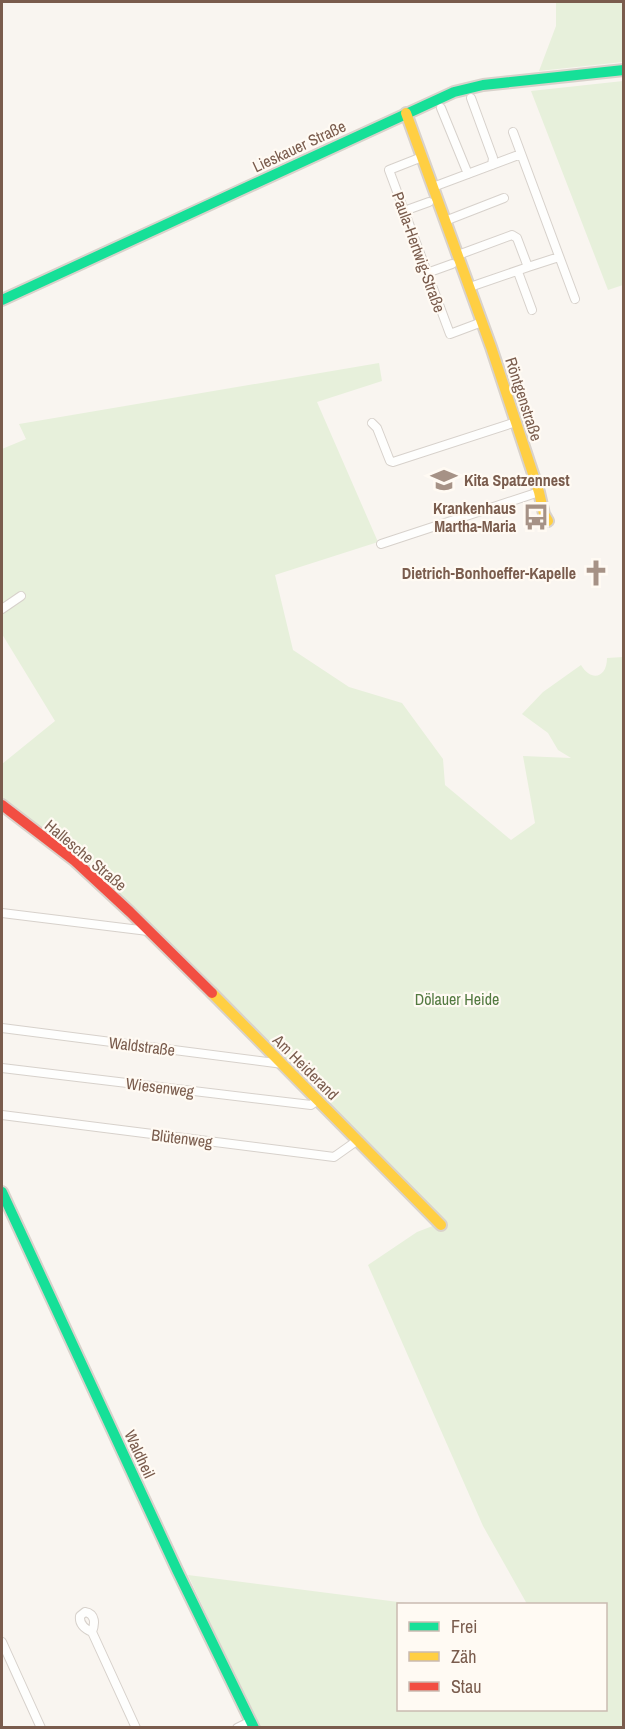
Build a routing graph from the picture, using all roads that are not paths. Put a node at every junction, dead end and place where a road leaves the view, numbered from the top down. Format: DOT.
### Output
graph roads {
  1 [pos="624,70"];
  2 [pos="471,98"];
  3 [pos="441,108"];
  4 [pos="406,112"];
  5 [pos="513,132"];
  6 [pos="521,154"];
  7 [pos="422,157"];
  8 [pos="492,165"];
  9 [pos="468,174"];
  10 [pos="433,187"];
  11 [pos="504,198"];
  12 [pos="429,202"];
  13 [pos="404,211"];
  14 [pos="445,221"];
  15 [pos="559,257"];
  16 [pos="455,259"];
  17 [pos="528,267"];
  18 [pos="518,272"];
  19 [pos="427,273"];
  20 [pos="470,287"];
  21 [pos="575,299"];
  22 [pos="2,300"];
  23 [pos="532,310"];
  24 [pos="482,322"];
  25 [pos="516,422"];
  26 [pos="372,423"];
  27 [pos="539,492"];
  28 [pos="548,521"];
  29 [pos="381,544"];
  30 [pos="21,596"];
  31 [pos="2,609"];
  32 [pos="2,805"];
  33 [pos="2,913"];
  34 [pos="148,931"];
  35 [pos="2,1028"];
  36 [pos="283,1064"];
  37 [pos="2,1068"];
  38 [pos="318,1100"];
  39 [pos="2,1114"];
  40 [pos="358,1140"];
  41 [pos="2,1192"];
  42 [pos="441,1225"];
  43 [pos="92,1632"];
  44 [pos="2,1642"];
  45 [pos="252,1724"];
  46 [pos="40,1728"];
  47 [pos="136,1728"];
  48 [pos="237,1728"];
  1 -- 4 [label="street, Lieskauer Straße"];
  2 -- 8 [label="street"];
  3 -- 9 [label="street"];
  4 -- 7 [label="street, Röntgenstraße"];
  4 -- 22 [label="street, Lieskauer Straße"];
  5 -- 6 [label="street"];
  6 -- 8 [label="street"];
  6 -- 15 [label="street"];
  7 -- 10 [label="street, Röntgenstraße"];
  7 -- 13 [label="street, Paula-Hertwig-Straße"];
  8 -- 9 [label="street"];
  9 -- 10 [label="street"];
  10 -- 14 [label="street, Röntgenstraße"];
  11 -- 14 [label="street"];
  12 -- 13 [label="street"];
  13 -- 19 [label="street, Paula-Hertwig-Straße"];
  14 -- 16 [label="street, Röntgenstraße"];
  15 -- 17 [label="street"];
  15 -- 21 [label="street"];
  16 -- 17 [label="street"];
  16 -- 19 [label="street"];
  16 -- 20 [label="street, Röntgenstraße"];
  17 -- 18 [label="street"];
  18 -- 20 [label="street"];
  18 -- 23 [label="street"];
  19 -- 24 [label="street, Paula-Hertwig-Straße"];
  20 -- 24 [label="street, Röntgenstraße"];
  24 -- 25 [label="street, Röntgenstraße"];
  25 -- 26 [label="street"];
  25 -- 27 [label="street, Röntgenstraße"];
  27 -- 28 [label="street, Röntgenstraße"];
  27 -- 29 [label="street"];
  30 -- 31 [label="street"];
  32 -- 34 [label="street, Hallesche Straße"];
  33 -- 34 [label="street"];
  34 -- 36 [label="street, Am Heiderand"];
  35 -- 36 [label="street, Waldstraße"];
  36 -- 38 [label="street, Am Heiderand"];
  37 -- 38 [label="street, Wiesenweg"];
  38 -- 40 [label="street, Am Heiderand"];
  39 -- 40 [label="street, Blütenweg"];
  40 -- 42 [label="street, Am Heiderand"];
  41 -- 45 [label="street, Waldheil"];
  43 -- 47 [label="street"];
  44 -- 46 [label="street"];
  45 -- 48 [label="street"];
}
